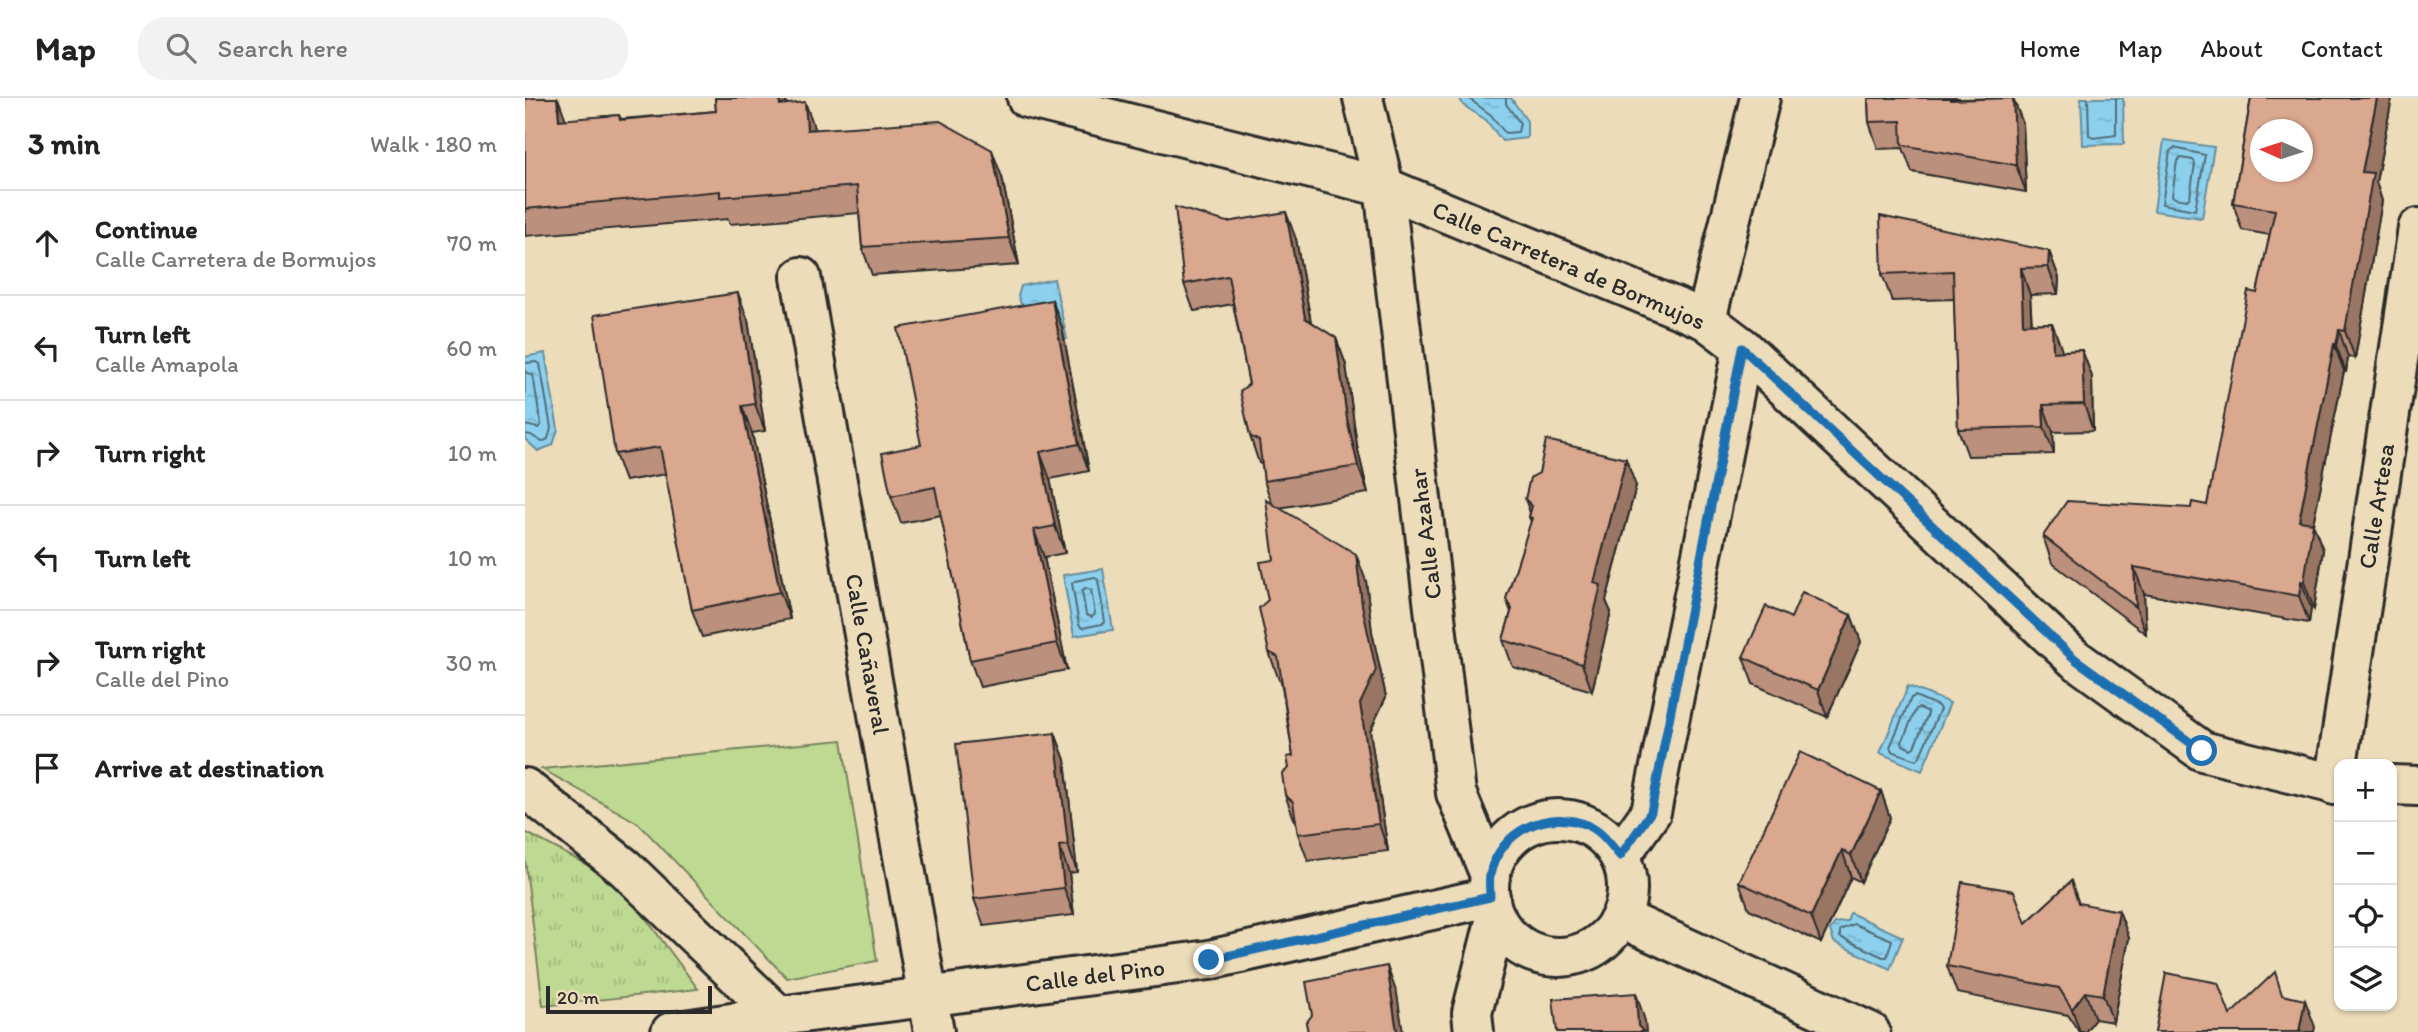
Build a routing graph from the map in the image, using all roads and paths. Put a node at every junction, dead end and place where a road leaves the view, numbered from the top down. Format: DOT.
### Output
graph roads {
  1 [pos="1027,98"];
  2 [pos="1363,98"];
  3 [pos="1760,98"];
  4 [pos="1384,187"];
  5 [pos="2418,228"];
  6 [pos="801,277"];
  7 [pos="1706,320"];
  8 [pos="1742,348"];
  9 [pos="2341,759"];
  10 [pos="2334,784"];
  11 [pos="2397,785"];
  12 [pos="2418,786"];
  13 [pos="525,788"];
  14 [pos="1620,856"];
  15 [pos="1492,897"];
  16 [pos="1621,918"];
  17 [pos="931,1014"];
  18 [pos="774,1024"];
  19 [pos="671,1032"];
  20 [pos="1475,1032"];
  21 [pos="1870,1032"];
  1 -- 4 [label="street, Calle Carretera de Bormujos"];
  2 -- 4 [label="street, Calle Azahar"];
  3 -- 7 [label="street"];
  4 -- 7 [label="street, Calle Carretera de Bormujos"];
  4 -- 15 [label="street, Calle Azahar"];
  5 -- 9 [label="street, Calle Artesa"];
  6 -- 17 [label="street, Calle Cañaveral"];
  7 -- 8 [label="street, Calle Carretera de Bormujos"];
  8 -- 10 [label="street, Calle Carretera de Bormujos"];
  8 -- 14 [label="street"];
  11 -- 12 [label="street"];
  13 -- 18 [label="street"];
  14 -- 15 [label="street"];
  14 -- 16 [label="street"];
  15 -- 16 [label="street"];
  15 -- 17 [label="street, Calle del Pino"];
  15 -- 20 [label="street"];
  16 -- 21 [label="street"];
  17 -- 18 [label="street, Calle del Pino"];
  18 -- 19 [label="street, Calle del Pino"];
}
